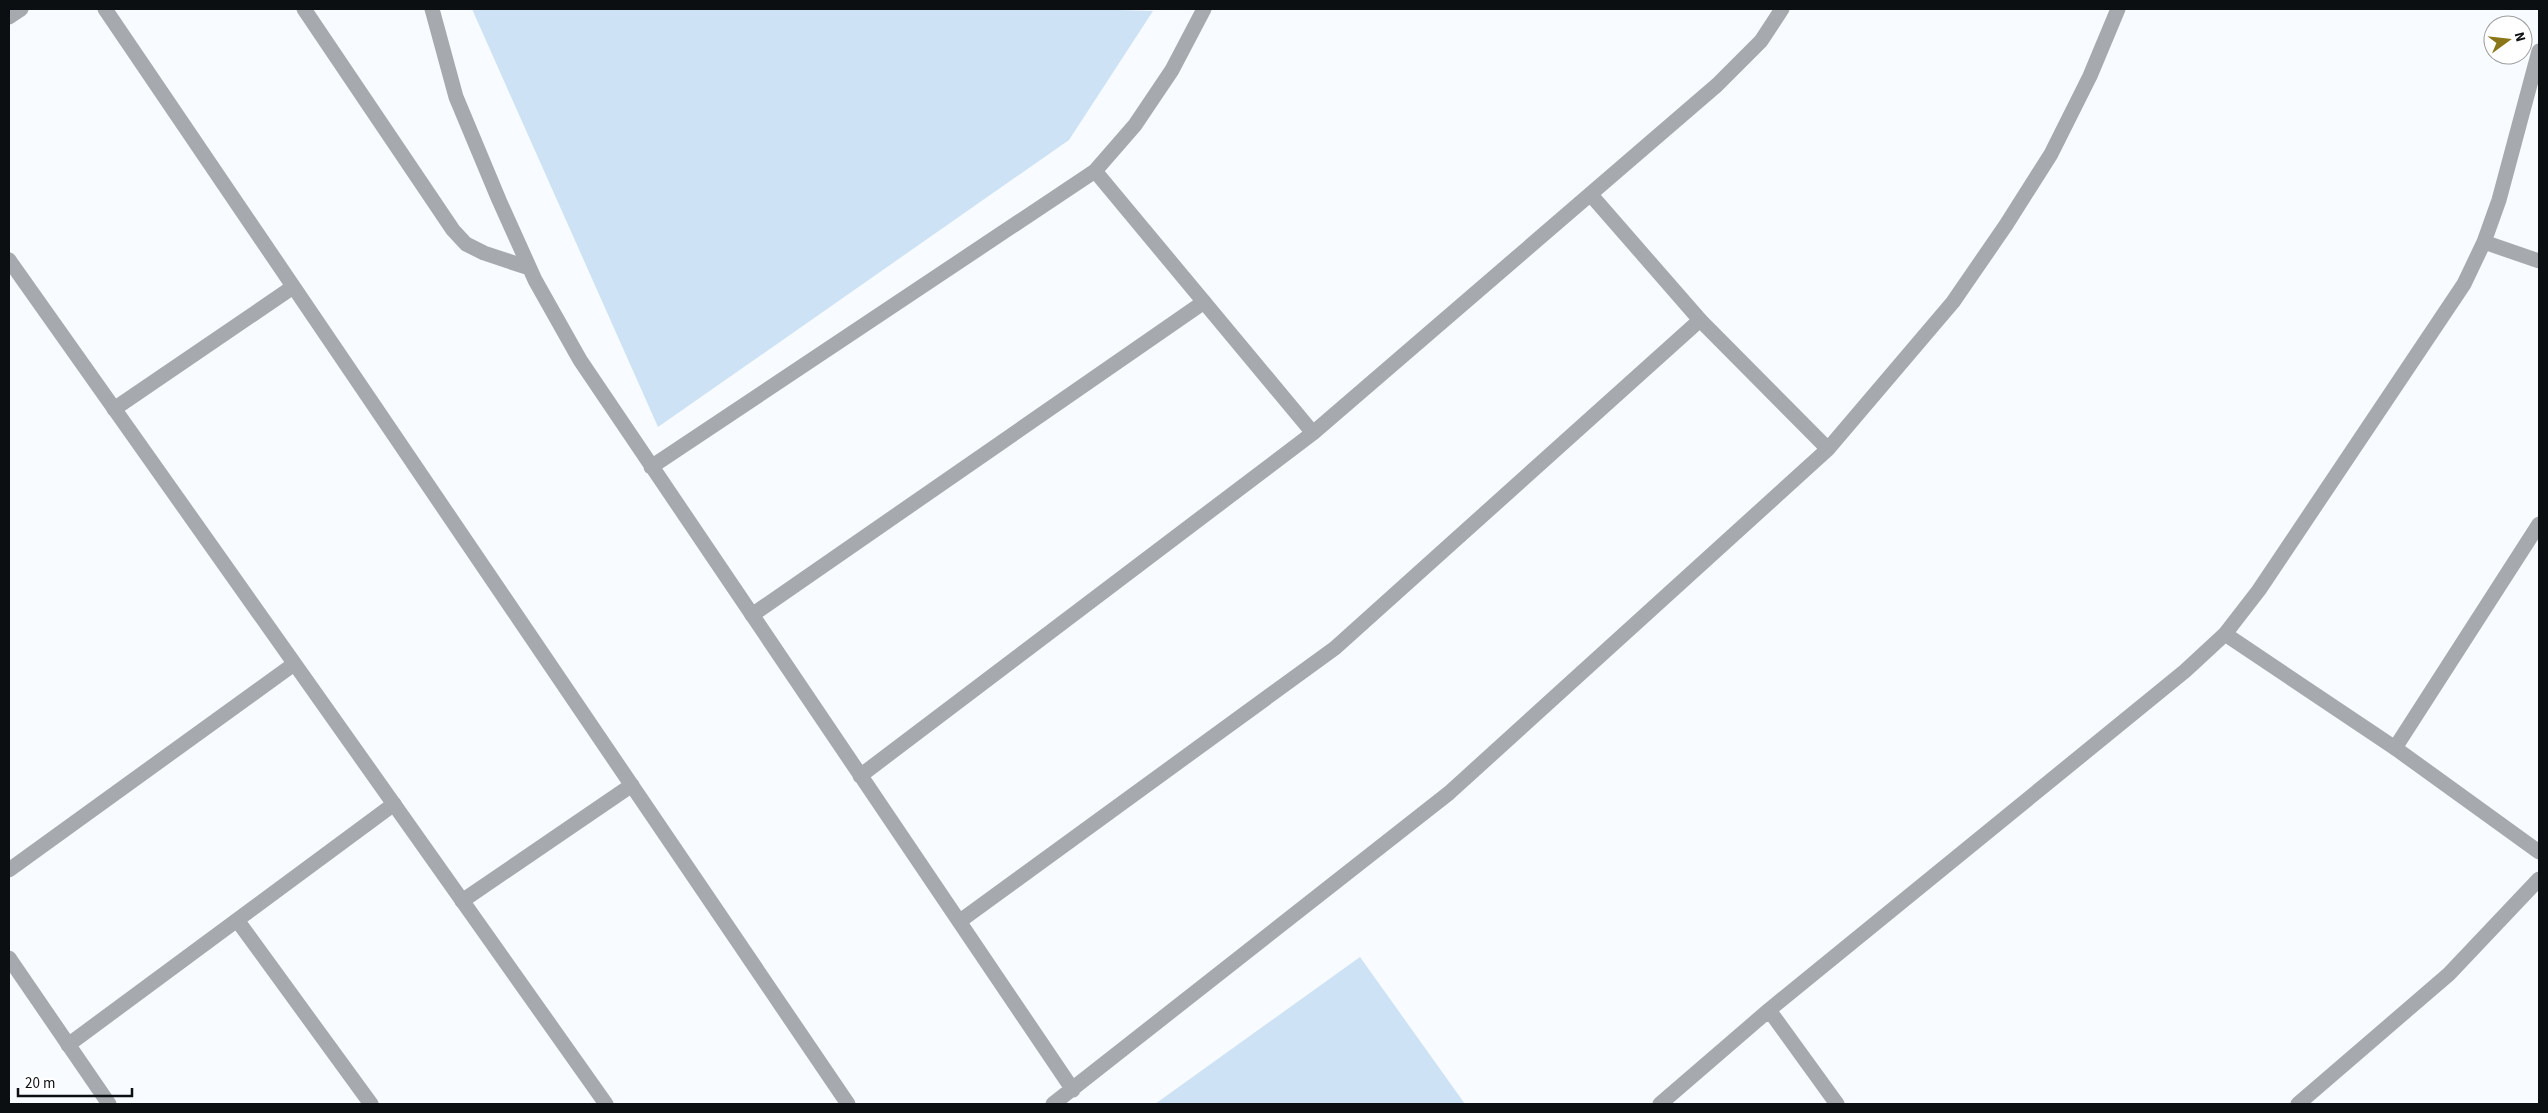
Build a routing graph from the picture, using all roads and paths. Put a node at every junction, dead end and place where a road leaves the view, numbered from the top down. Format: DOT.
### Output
graph roads {
  1 [pos="21,9"];
  2 [pos="105,9"];
  3 [pos="304,9"];
  4 [pos="432,9"];
  5 [pos="1204,9"];
  6 [pos="1782,9"];
  7 [pos="2118,9"];
  8 [pos="9,17"];
  9 [pos="2539,52"];
  10 [pos="1095,171"];
  11 [pos="1591,195"];
  12 [pos="2484,242"];
  13 [pos="9,260"];
  14 [pos="2539,260"];
  15 [pos="529,268"];
  16 [pos="293,287"];
  17 [pos="1204,302"];
  18 [pos="1700,320"];
  19 [pos="114,409"];
  20 [pos="1313,432"];
  21 [pos="1828,449"];
  22 [pos="651,467"];
  23 [pos="2539,524"];
  24 [pos="752,615"];
  25 [pos="2225,634"];
  26 [pos="294,664"];
  27 [pos="2395,748"];
  28 [pos="860,776"];
  29 [pos="632,785"];
  30 [pos="394,804"];
  31 [pos="2539,852"];
  32 [pos="9,870"];
  33 [pos="2539,879"];
  34 [pos="462,901"];
  35 [pos="237,920"];
  36 [pos="960,921"];
  37 [pos="9,958"];
  38 [pos="1770,1010"];
  39 [pos="68,1045"];
  40 [pos="1073,1090"];
  41 [pos="109,1104"];
  42 [pos="371,1104"];
  43 [pos="606,1104"];
  44 [pos="848,1104"];
  45 [pos="1053,1104"];
  46 [pos="1660,1104"];
  47 [pos="1837,1104"];
  48 [pos="2298,1104"];
  1 -- 8 [label="street"];
  2 -- 16 [label="street"];
  3 -- 15 [label="street"];
  4 -- 15 [label="street"];
  5 -- 10 [label="street"];
  6 -- 11 [label="street"];
  7 -- 21 [label="street"];
  9 -- 12 [label="street"];
  10 -- 17 [label="street"];
  10 -- 22 [label="street"];
  11 -- 18 [label="street"];
  11 -- 20 [label="street"];
  12 -- 14 [label="street"];
  12 -- 25 [label="street"];
  13 -- 19 [label="street"];
  15 -- 22 [label="street"];
  16 -- 19 [label="street"];
  16 -- 29 [label="street"];
  17 -- 20 [label="street"];
  17 -- 24 [label="street"];
  18 -- 21 [label="street"];
  18 -- 36 [label="street"];
  19 -- 26 [label="street"];
  20 -- 28 [label="street"];
  21 -- 40 [label="street"];
  22 -- 24 [label="street"];
  23 -- 27 [label="street"];
  24 -- 28 [label="street"];
  25 -- 27 [label="street"];
  25 -- 38 [label="street"];
  26 -- 30 [label="street"];
  26 -- 32 [label="street"];
  27 -- 31 [label="street"];
  28 -- 36 [label="street"];
  29 -- 34 [label="street"];
  29 -- 44 [label="street"];
  30 -- 34 [label="street"];
  30 -- 35 [label="street"];
  33 -- 48 [label="street"];
  34 -- 43 [label="street"];
  35 -- 39 [label="street"];
  35 -- 42 [label="street"];
  36 -- 40 [label="street"];
  37 -- 39 [label="street"];
  38 -- 46 [label="street"];
  38 -- 47 [label="street"];
  39 -- 41 [label="street"];
  40 -- 45 [label="street"];
}
